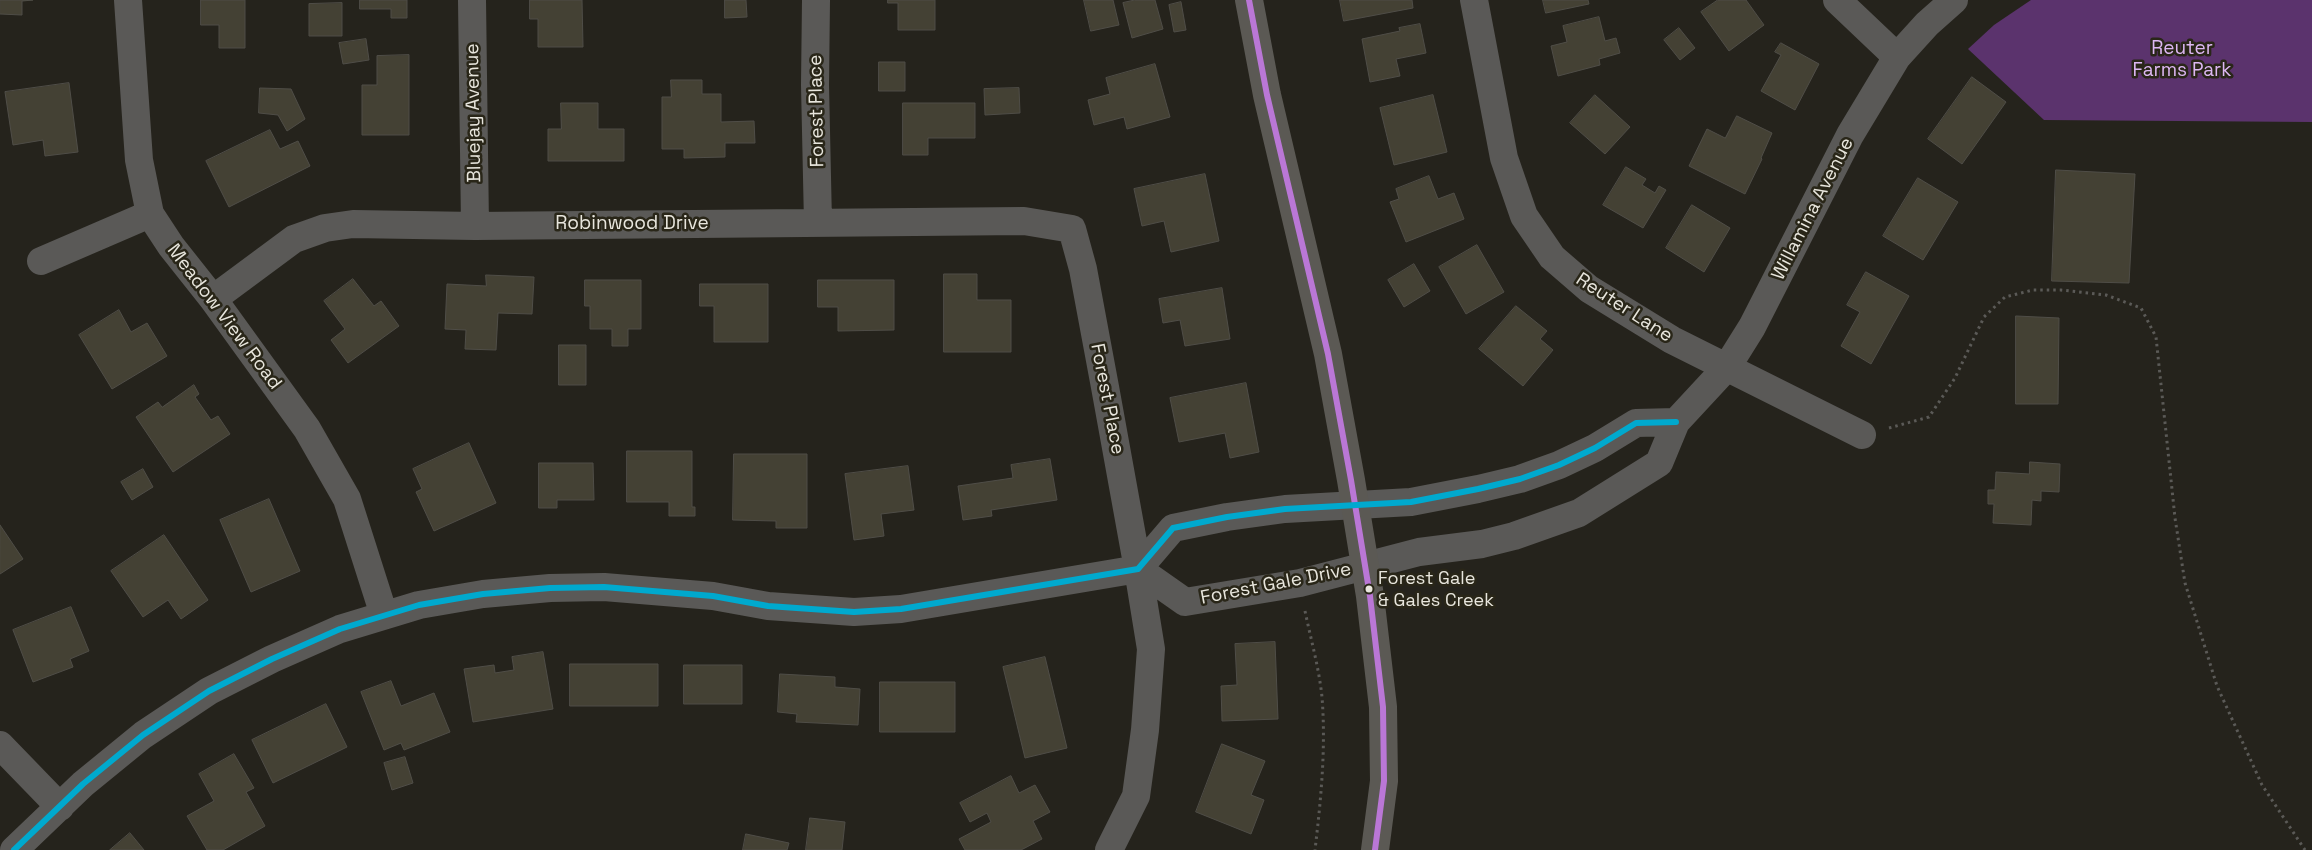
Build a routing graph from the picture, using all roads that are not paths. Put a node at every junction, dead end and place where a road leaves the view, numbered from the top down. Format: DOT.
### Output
graph roads {
  1 [pos="128,0"];
  2 [pos="472,0"];
  3 [pos="816,0"];
  4 [pos="1248,0"];
  5 [pos="1474,0"];
  6 [pos="1837,0"];
  7 [pos="1954,0"];
  8 [pos="1897,57"];
  9 [pos="150,214"];
  10 [pos="818,223"];
  11 [pos="475,226"];
  12 [pos="1072,229"];
  13 [pos="41,261"];
  14 [pos="213,299"];
  15 [pos="1726,367"];
  16 [pos="1676,422"];
  17 [pos="1862,436"];
  18 [pos="1354,504"];
  19 [pos="1365,566"];
  20 [pos="1138,569"];
  21 [pos="384,616"];
  22 [pos="0,745"];
  23 [pos="60,807"];
  24 [pos="14,850"];
  25 [pos="1109,850"];
  26 [pos="1375,850"];
  1 -- 9 [label="street, Meadow View Road"];
  2 -- 11 [label="street, Bluejay Avenue"];
  3 -- 10 [label="street, Forest Place"];
  4 -- 18 [label="main road"];
  5 -- 15 [label="street, Reuter Lane"];
  6 -- 8 [label="street"];
  7 -- 8 [label="street, Willamina Avenue"];
  8 -- 15 [label="street, Willamina Avenue"];
  9 -- 13 [label="street"];
  9 -- 14 [label="street, Meadow View Road"];
  10 -- 11 [label="street, Robinwood Drive"];
  10 -- 12 [label="street, Robinwood Drive"];
  11 -- 14 [label="street, Robinwood Drive"];
  12 -- 20 [label="street, Forest Place"];
  14 -- 21 [label="street, Meadow View Road"];
  15 -- 16 [label="street, Willamina Avenue"];
  15 -- 17 [label="street, Reuter Lane"];
  16 -- 18 [label="street"];
  16 -- 19 [label="street, Willamina Avenue"];
  18 -- 19 [label="main road"];
  18 -- 20 [label="street"];
  19 -- 20 [label="street, Forest Gale Drive"];
  19 -- 26 [label="main road"];
  20 -- 21 [label="street"];
  20 -- 25 [label="street, Forest Place"];
  21 -- 23 [label="street"];
  22 -- 23 [label="street"];
  23 -- 24 [label="street"];
}
